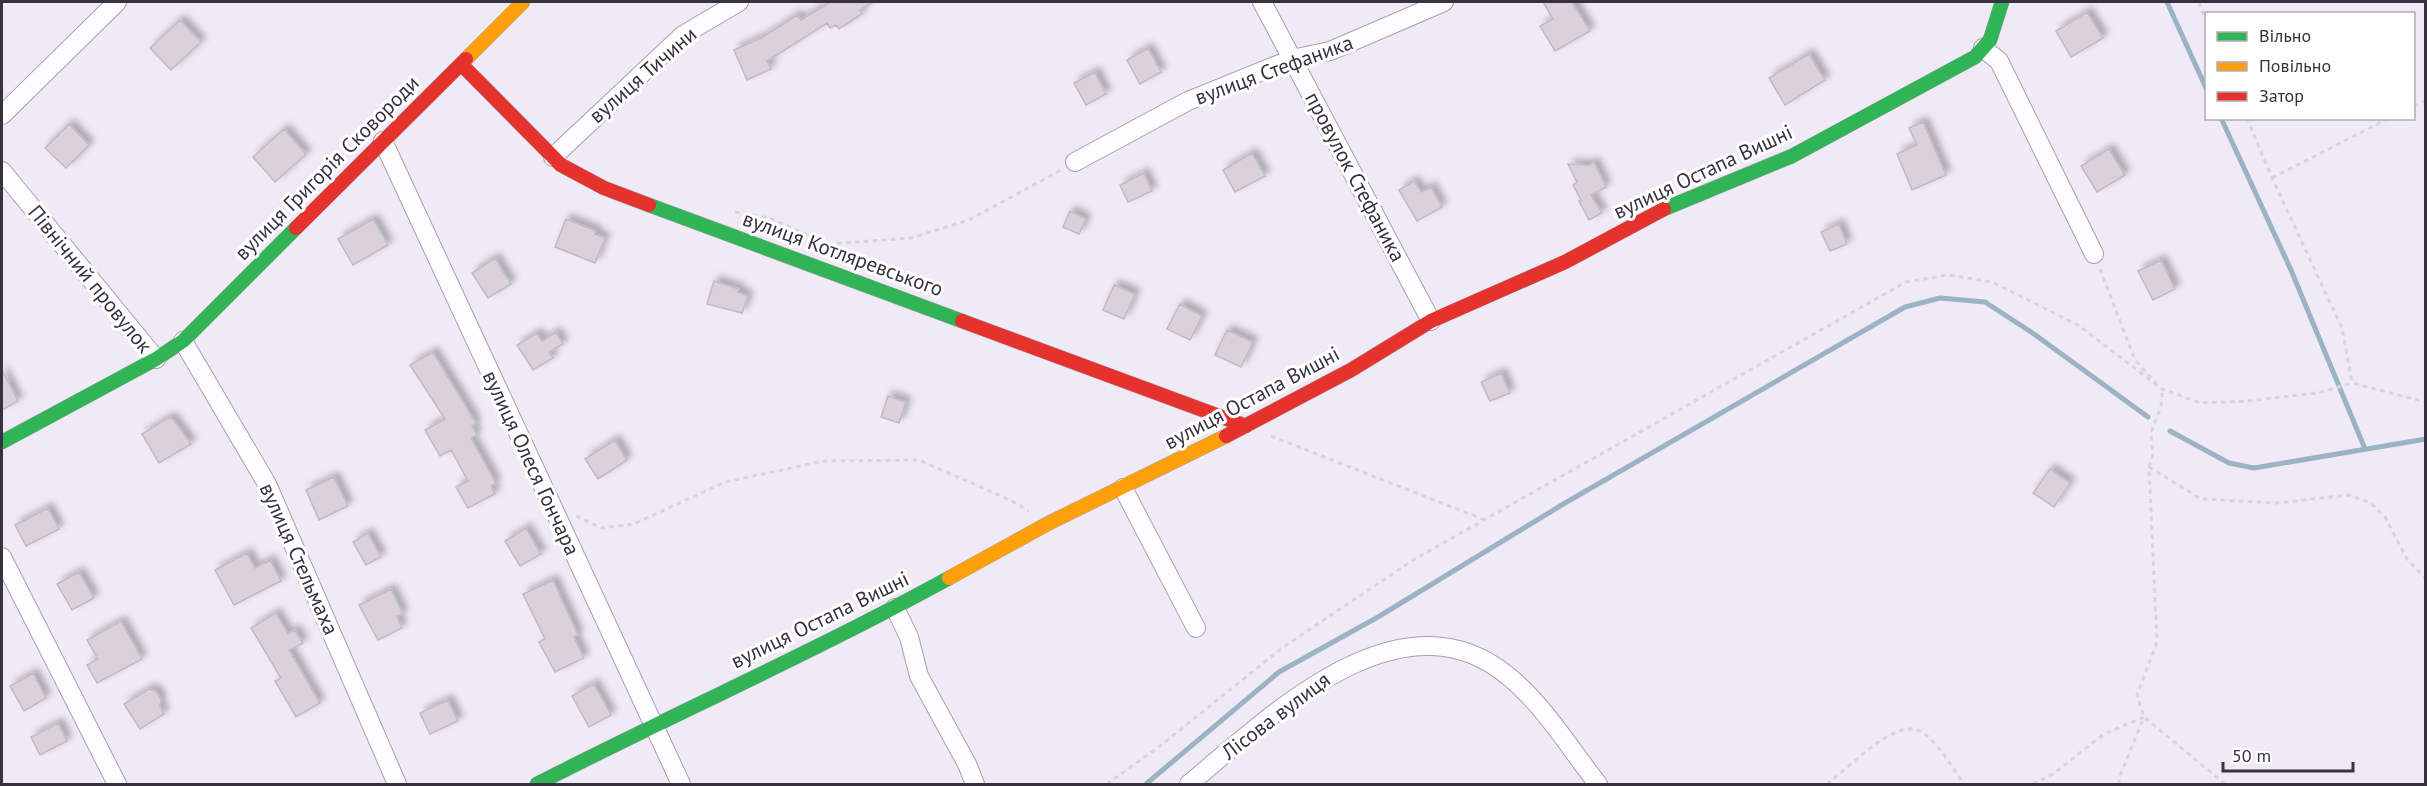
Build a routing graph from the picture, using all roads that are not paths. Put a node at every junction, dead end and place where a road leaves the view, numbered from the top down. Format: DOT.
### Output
graph roads {
  1 [pos="117,2"];
  2 [pos="523,2"];
  3 [pos="739,2"];
  4 [pos="1262,2"];
  5 [pos="1444,2"];
  6 [pos="2002,2"];
  7 [pos="1983,48"];
  8 [pos="1292,59"];
  9 [pos="461,64"];
  10 [pos="2,115"];
  11 [pos="383,141"];
  12 [pos="553,157"];
  13 [pos="1075,162"];
  14 [pos="2,171"];
  15 [pos="2094,254"];
  16 [pos="1431,321"];
  17 [pos="183,341"];
  18 [pos="156,359"];
  19 [pos="1246,426"];
  20 [pos="2,442"];
  21 [pos="1123,488"];
  22 [pos="2,557"];
  23 [pos="895,608"];
  24 [pos="1196,628"];
  25 [pos="652,725"];
  26 [pos="117,784"];
  27 [pos="397,784"];
  28 [pos="537,784"];
  29 [pos="681,784"];
  30 [pos="975,784"];
  31 [pos="1189,784"];
  32 [pos="1598,784"];
  1 -- 10 [label="street"];
  2 -- 9 [label="street, вулиця Григорія Сковороди"];
  3 -- 12 [label="street, вулиця Тичини"];
  4 -- 8 [label="street, провулок Стефаника"];
  5 -- 8 [label="street, вулиця Стефаника"];
  6 -- 7 [label="street"];
  7 -- 15 [label="street"];
  7 -- 16 [label="street, вулиця Остапа Вишні"];
  8 -- 13 [label="street, вулиця Стефаника"];
  8 -- 16 [label="street, провулок Стефаника"];
  9 -- 11 [label="street, вулиця Григорія Сковороди"];
  9 -- 12 [label="street, вулиця Котляревського"];
  11 -- 17 [label="street, вулиця Григорія Сковороди"];
  11 -- 25 [label="street, вулиця Олеся Гончара"];
  12 -- 19 [label="street, вулиця Котляревського"];
  14 -- 18 [label="street, Північний провулок"];
  16 -- 19 [label="street, вулиця Остапа Вишні"];
  17 -- 18 [label="street, вулиця Григорія Сковороди"];
  17 -- 27 [label="street, вулиця Стельмаха"];
  18 -- 20 [label="street, вулиця Григорія Сковороди"];
  19 -- 21 [label="street, вулиця Остапа Вишні"];
  21 -- 23 [label="street, вулиця Остапа Вишні"];
  21 -- 24 [label="street"];
  22 -- 26 [label="street"];
  23 -- 25 [label="street, вулиця Остапа Вишні"];
  23 -- 30 [label="street"];
  25 -- 28 [label="street, вулиця Остапа Вишні"];
  25 -- 29 [label="street, вулиця Олеся Гончара"];
  31 -- 32 [label="street, Лісова вулиця"];
}
